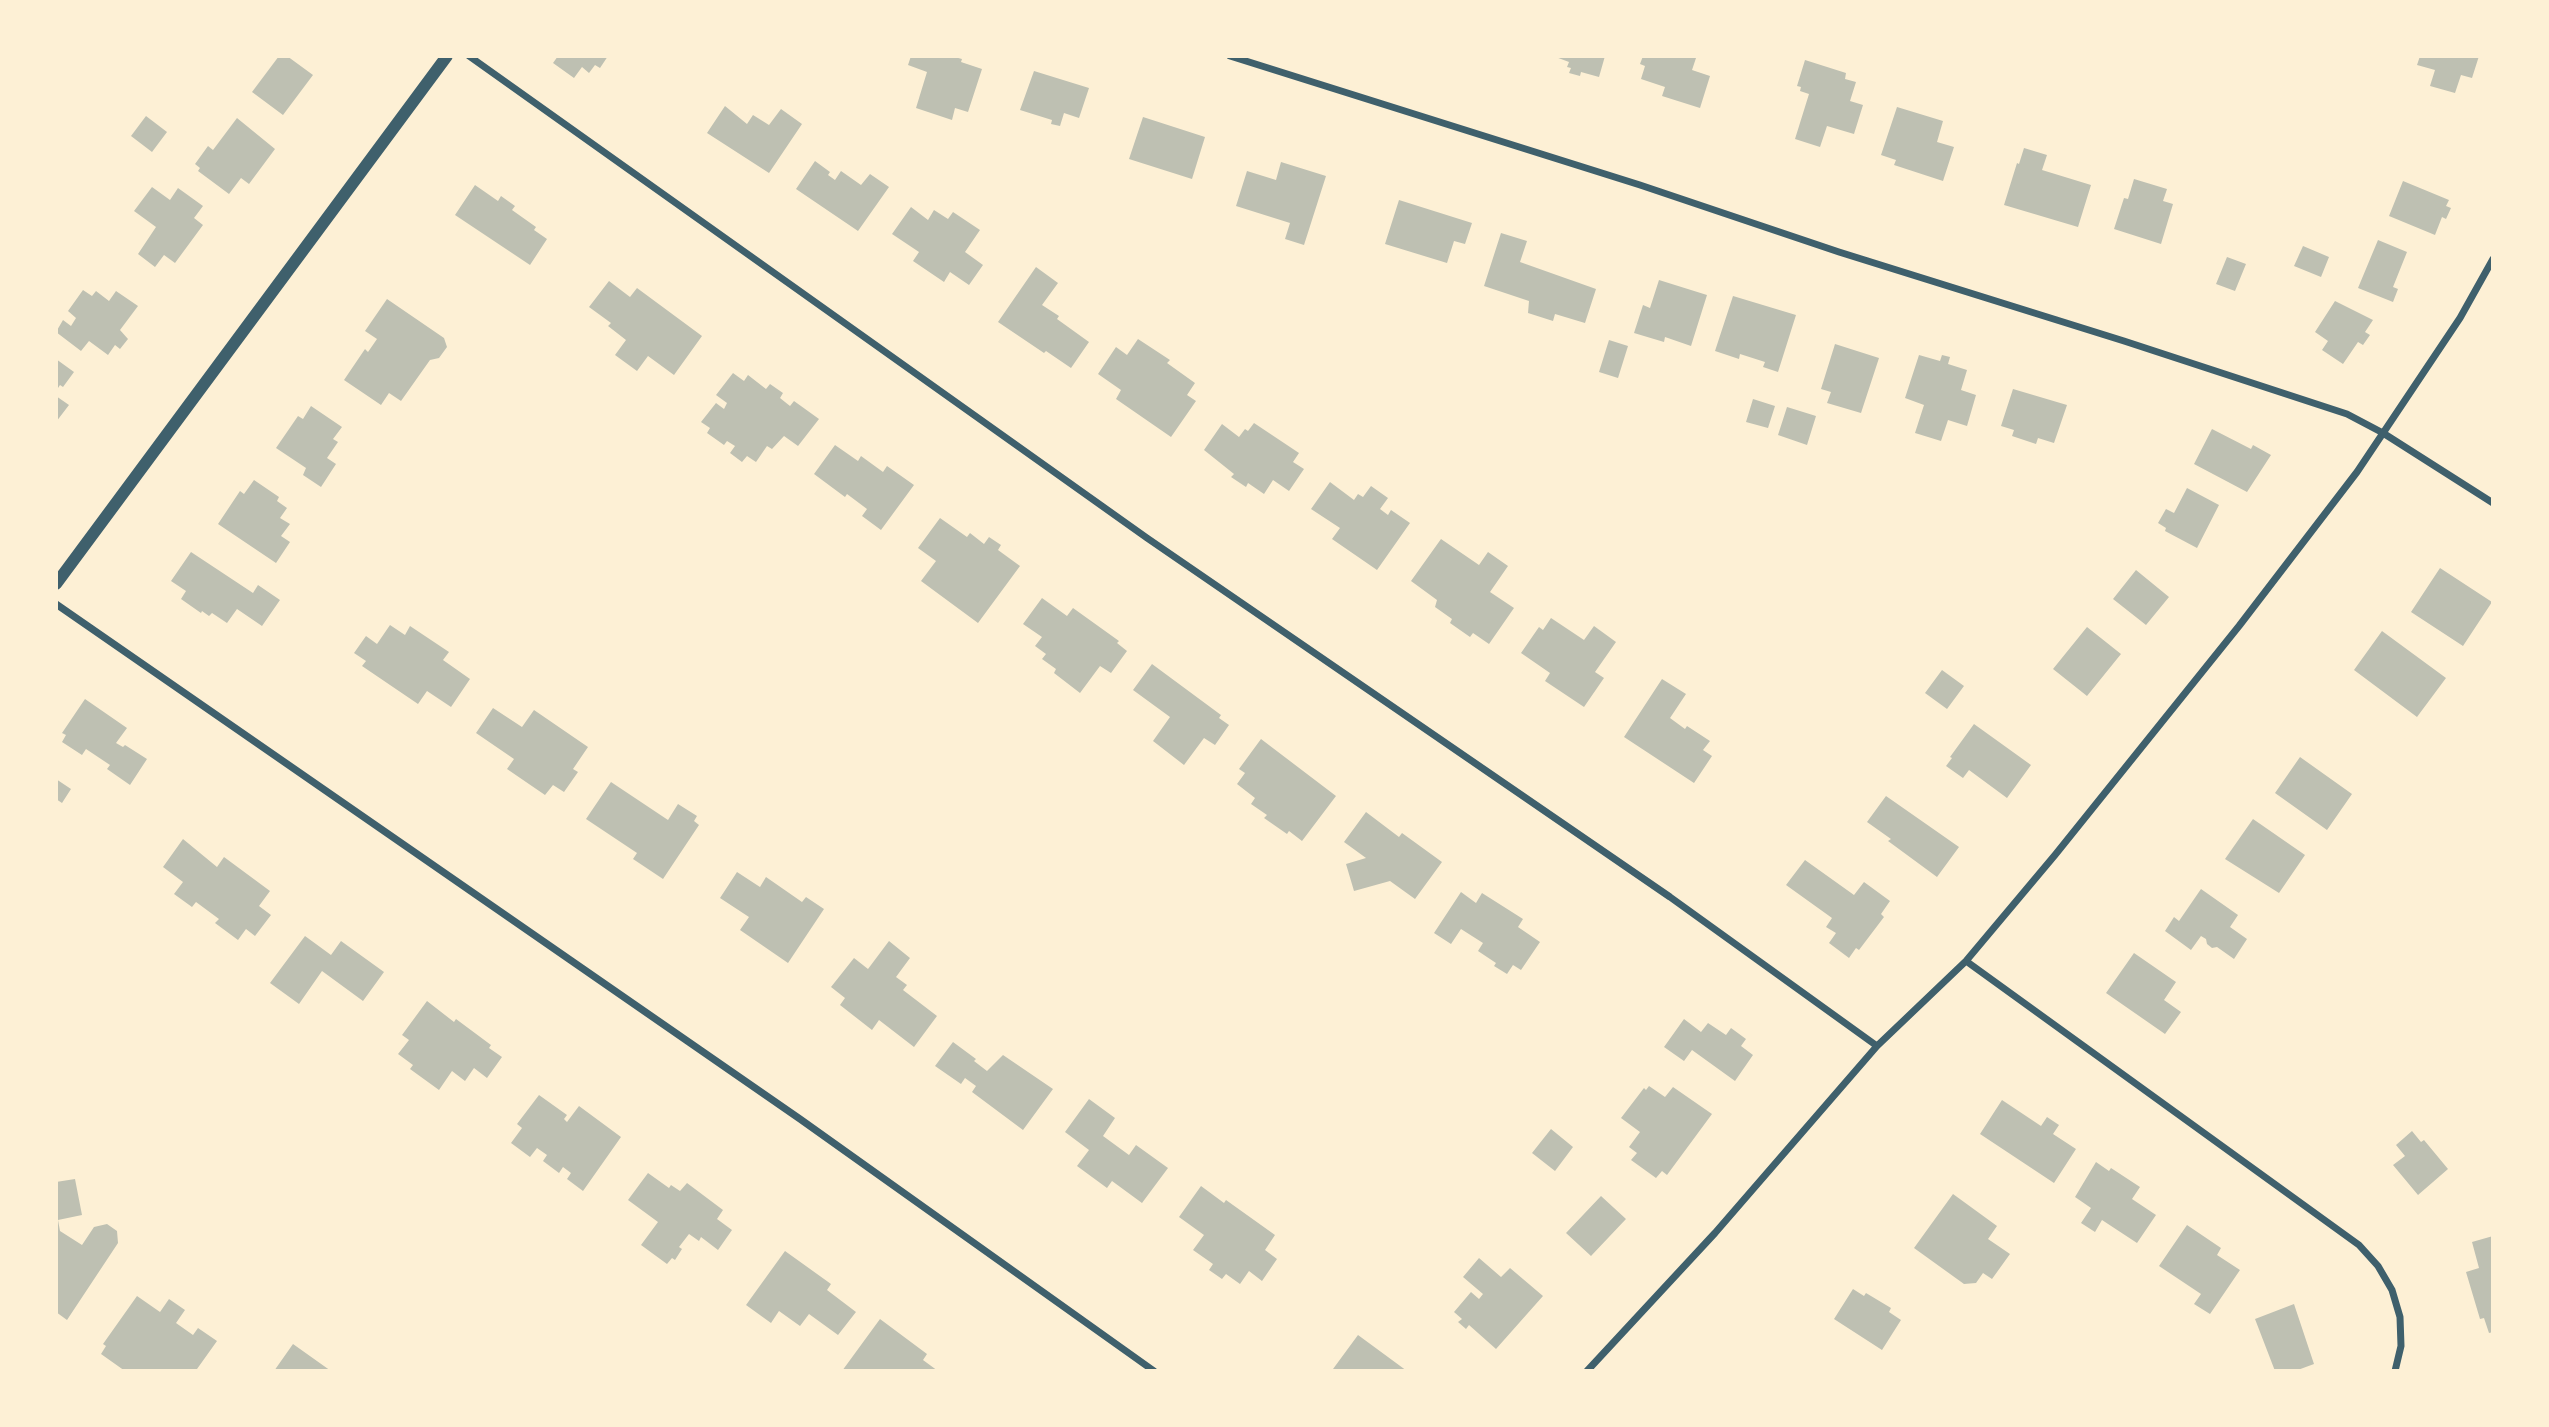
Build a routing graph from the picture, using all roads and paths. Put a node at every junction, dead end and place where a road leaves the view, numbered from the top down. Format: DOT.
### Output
graph roads {
  1 [pos="446,56"];
  2 [pos="469,56"];
  3 [pos="1230,56"];
  4 [pos="2493,259"];
  5 [pos="2383,433"];
  6 [pos="2493,503"];
  7 [pos="56,584"];
  8 [pos="56,604"];
  9 [pos="1966,961"];
  10 [pos="1877,1046"];
  11 [pos="1154,1371"];
  12 [pos="1587,1371"];
  13 [pos="2395,1371"];
  1 -- 7 [label="street"];
  2 -- 10 [label="street"];
  3 -- 5 [label="street"];
  4 -- 5 [label="street"];
  5 -- 6 [label="street"];
  5 -- 9 [label="street"];
  8 -- 11 [label="street"];
  9 -- 10 [label="street"];
  9 -- 13 [label="street"];
  10 -- 12 [label="street"];
}
